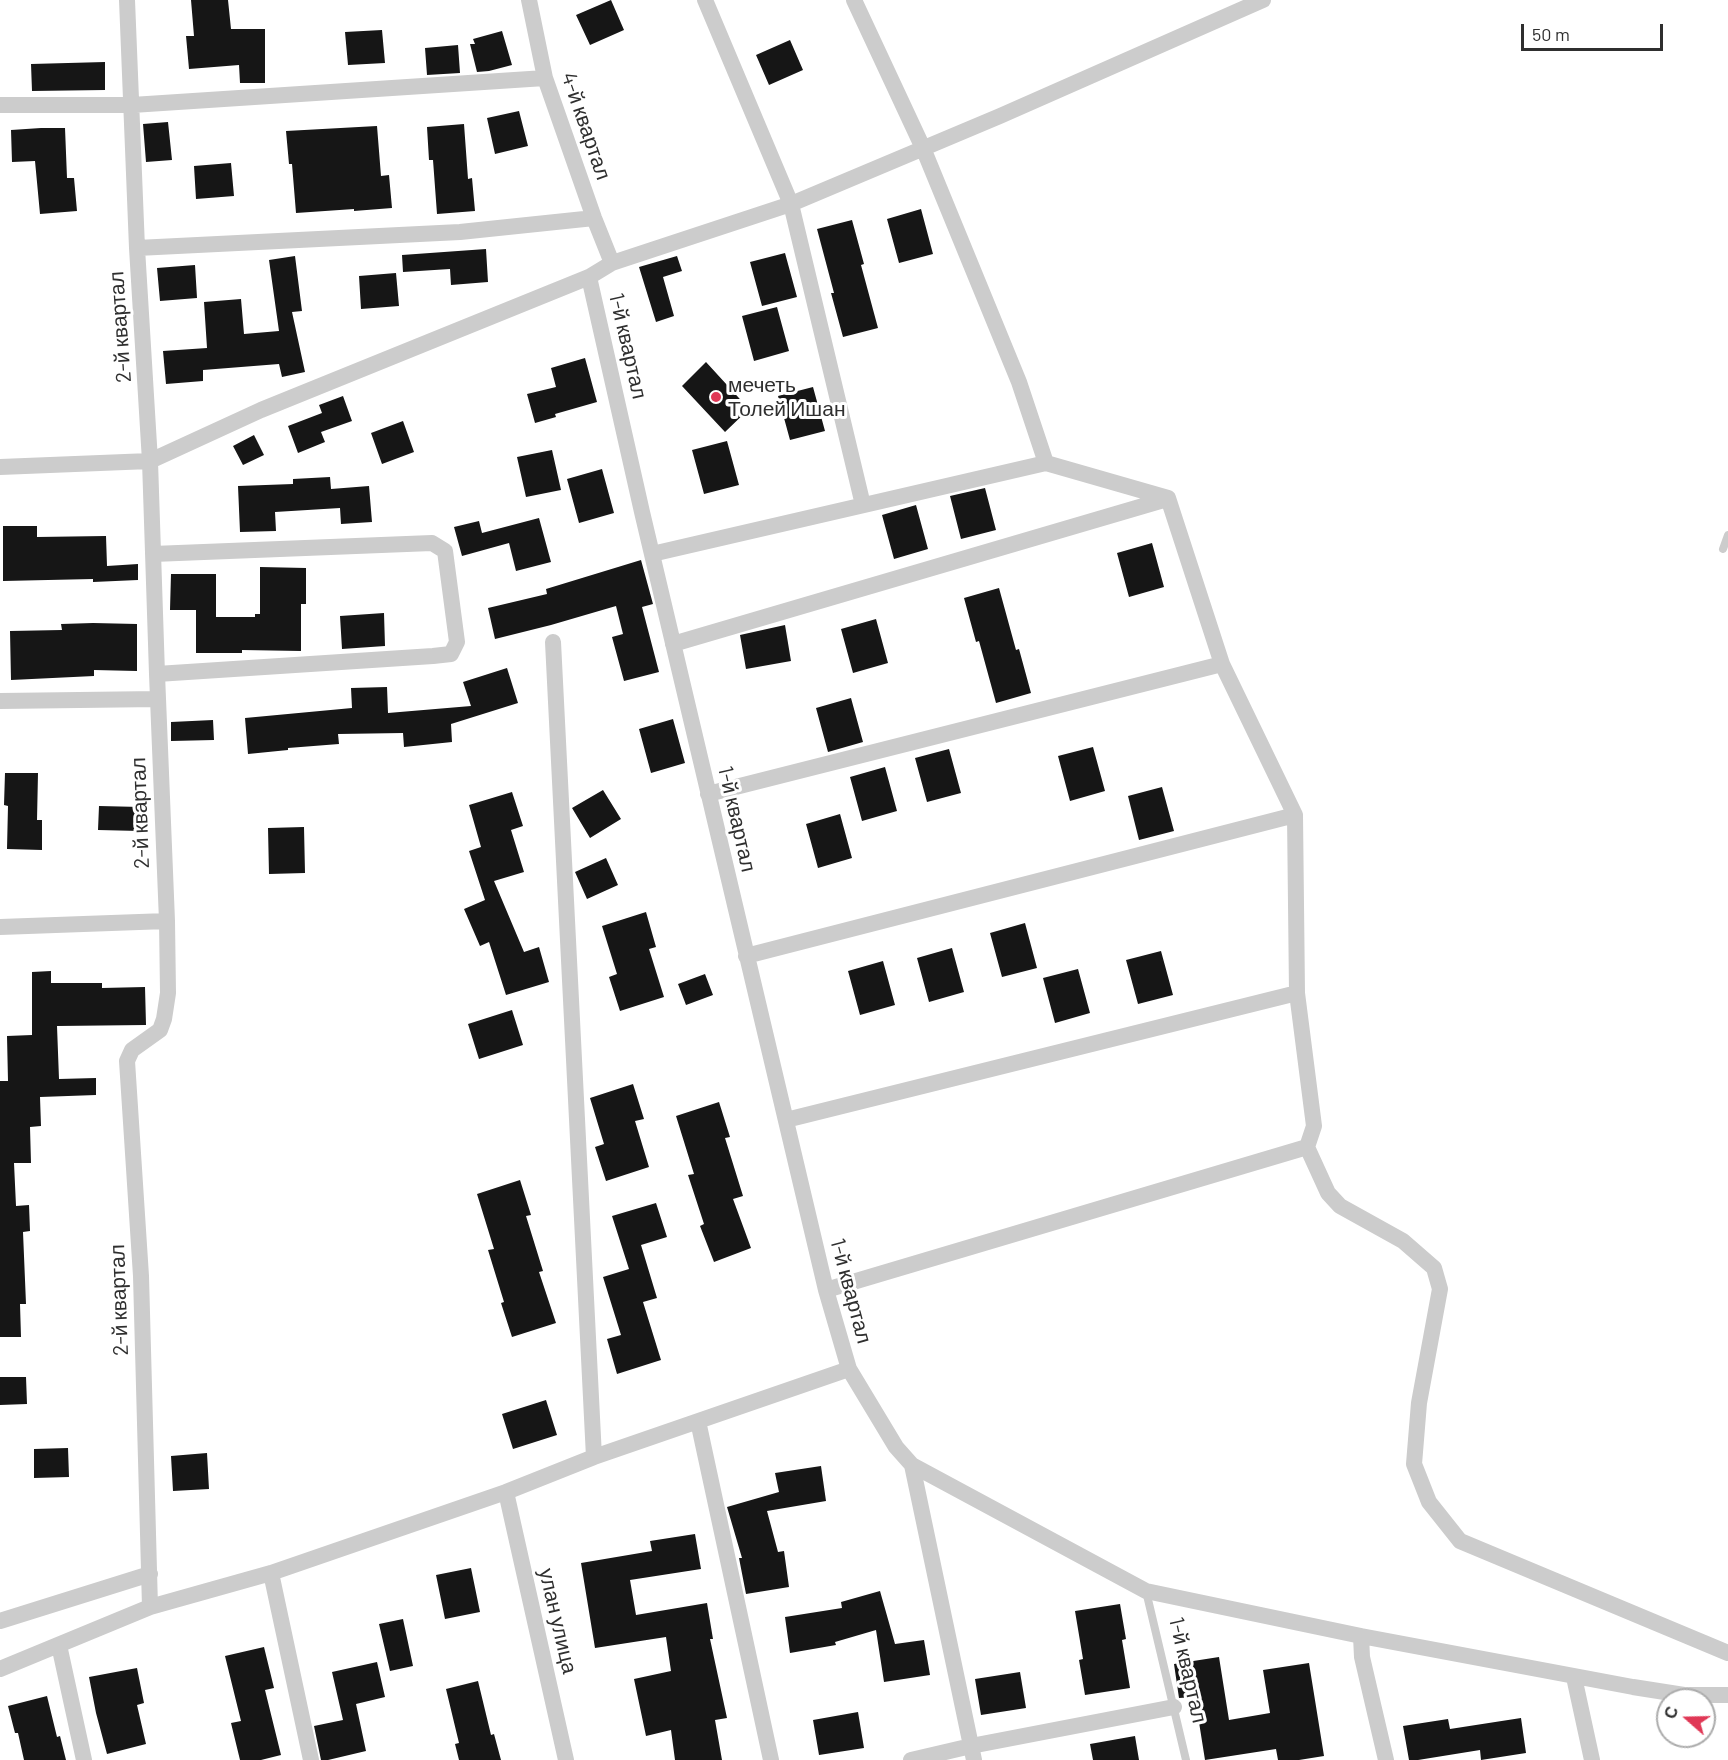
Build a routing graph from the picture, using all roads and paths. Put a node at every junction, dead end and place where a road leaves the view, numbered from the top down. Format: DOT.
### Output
graph roads {
  1 [pos="127,0"];
  2 [pos="529,0"];
  3 [pos="705,0"];
  4 [pos="854,0"];
  5 [pos="1263,0"];
  6 [pos="545,78"];
  7 [pos="0,105"];
  8 [pos="132,105"];
  9 [pos="923,148"];
  10 [pos="791,204"];
  11 [pos="594,218"];
  12 [pos="137,248"];
  13 [pos="612,263"];
  14 [pos="589,277"];
  15 [pos="150,461"];
  16 [pos="1046,463"];
  17 [pos="0,467"];
  18 [pos="1168,498"];
  19 [pos="863,505"];
  20 [pos="1728,536"];
  21 [pos="1723,549"];
  22 [pos="153,554"];
  23 [pos="651,554"];
  24 [pos="553,642"];
  25 [pos="673,644"];
  26 [pos="1222,664"];
  27 [pos="157,674"];
  28 [pos="158,699"];
  29 [pos="0,701"];
  30 [pos="708,794"];
  31 [pos="1294,815"];
  32 [pos="168,921"];
  33 [pos="0,927"];
  34 [pos="747,956"];
  35 [pos="1297,993"];
  36 [pos="786,1120"];
  37 [pos="1306,1147"];
  38 [pos="826,1290"];
  39 [pos="849,1370"];
  40 [pos="698,1421"];
  41 [pos="594,1456"];
  42 [pos="912,1465"];
  43 [pos="506,1492"];
  44 [pos="271,1573"];
  45 [pos="150,1574"];
  46 [pos="1146,1591"];
  47 [pos="150,1607"];
  48 [pos="0,1621"];
  49 [pos="1361,1636"];
  50 [pos="60,1645"];
  51 [pos="1728,1653"];
  52 [pos="0,1669"];
  53 [pos="1574,1677"];
  54 [pos="1728,1695"];
  55 [pos="1173,1707"];
  56 [pos="973,1753"];
  57 [pos="84,1760"];
  58 [pos="311,1760"];
  59 [pos="566,1760"];
  60 [pos="771,1760"];
  61 [pos="911,1760"];
  62 [pos="1186,1760"];
  63 [pos="1386,1760"];
  64 [pos="1592,1760"];
  1 -- 8 [label="street, 2-й квартал"];
  2 -- 6 [label="street, 4-й квартал"];
  3 -- 10 [label="street"];
  4 -- 9 [label="street"];
  5 -- 9 [label="street"];
  6 -- 8 [label="street"];
  6 -- 11 [label="street, 4-й квартал"];
  7 -- 8 [label="street"];
  8 -- 12 [label="street, 2-й квартал"];
  9 -- 10 [label="street"];
  9 -- 16 [label="street"];
  10 -- 13 [label="street"];
  10 -- 19 [label="street"];
  11 -- 12 [label="street"];
  11 -- 13 [label="street, 4-й квартал"];
  12 -- 15 [label="street, 2-й квартал"];
  13 -- 14 [label="street"];
  14 -- 15 [label="street"];
  14 -- 23 [label="street, 1-й квартал"];
  15 -- 17 [label="street"];
  15 -- 22 [label="street, 2-й квартал"];
  16 -- 18 [label="street"];
  16 -- 19 [label="street"];
  18 -- 25 [label="street"];
  18 -- 26 [label="street"];
  19 -- 23 [label="street"];
  20 -- 21 [label="lane"];
  22 -- 27 [label="street, 2-й квартал"];
  22 -- 27 [label="street"];
  23 -- 25 [label="street, 1-й квартал"];
  24 -- 41 [label="street"];
  25 -- 30 [label="street, 1-й квартал"];
  26 -- 30 [label="street"];
  26 -- 31 [label="street"];
  27 -- 28 [label="street, 2-й квартал"];
  28 -- 29 [label="street"];
  28 -- 32 [label="street, 2-й квартал"];
  30 -- 34 [label="street, 1-й квартал"];
  31 -- 34 [label="street"];
  31 -- 35 [label="street"];
  32 -- 33 [label="street"];
  32 -- 45 [label="street, 2-й квартал"];
  34 -- 36 [label="street, 1-й квартал"];
  35 -- 36 [label="street"];
  35 -- 37 [label="street"];
  36 -- 38 [label="street, 1-й квартал"];
  37 -- 38 [label="street"];
  37 -- 51 [label="street"];
  38 -- 39 [label="street, 1-й квартал"];
  39 -- 40 [label="street"];
  39 -- 42 [label="street, 1-й квартал"];
  40 -- 41 [label="street"];
  40 -- 60 [label="street"];
  41 -- 43 [label="street"];
  42 -- 46 [label="street"];
  42 -- 56 [label="street"];
  43 -- 44 [label="street"];
  43 -- 59 [label="street, улан улица"];
  44 -- 47 [label="street"];
  44 -- 58 [label="street"];
  45 -- 47 [label="street, 2-й квартал"];
  45 -- 48 [label="street"];
  46 -- 49 [label="street"];
  46 -- 55 [label="lane, 1-й квартал"];
  47 -- 50 [label="street"];
  49 -- 53 [label="street"];
  49 -- 63 [label="street"];
  50 -- 52 [label="street"];
  50 -- 57 [label="street"];
  53 -- 54 [label="street"];
  53 -- 64 [label="street"];
  55 -- 56 [label="street"];
  55 -- 62 [label="lane, 1-й квартал"];
  56 -- 61 [label="street"];
}
